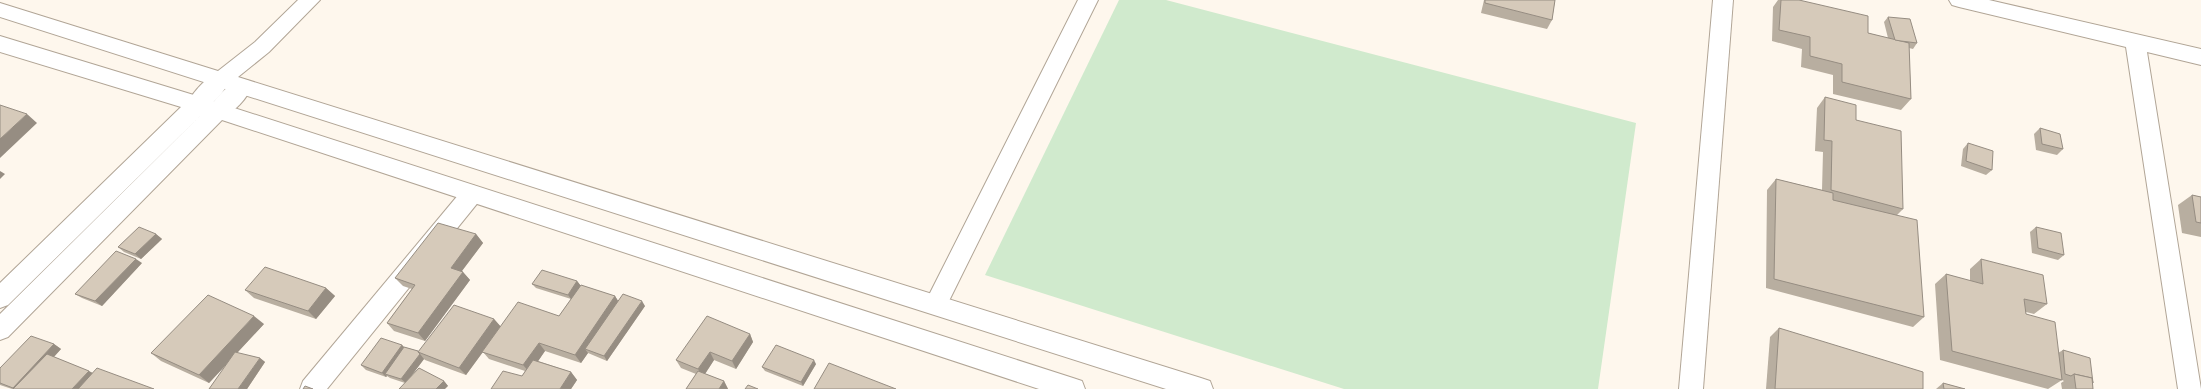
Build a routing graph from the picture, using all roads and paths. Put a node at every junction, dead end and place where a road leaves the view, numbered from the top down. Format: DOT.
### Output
graph roads {
  1 [pos="310,0"];
  2 [pos="1088,0"];
  3 [pos="1724,0"];
  4 [pos="1959,0"];
  5 [pos="0,10"];
  6 [pos="2135,41"];
  7 [pos="0,44"];
  8 [pos="262,47"];
  9 [pos="2201,57"];
  10 [pos="220,80"];
  11 [pos="242,87"];
  12 [pos="207,107"];
  13 [pos="472,194"];
  14 [pos="0,298"];
  15 [pos="936,304"];
  16 [pos="0,330"];
  17 [pos="312,389"];
  18 [pos="1073,389"];
  19 [pos="1201,389"];
  20 [pos="1691,389"];
  21 [pos="2190,389"];
  1 -- 8 [label="street"];
  2 -- 15 [label="street"];
  3 -- 20 [label="street"];
  4 -- 6 [label="street"];
  5 -- 10 [label="street"];
  6 -- 9 [label="street"];
  6 -- 21 [label="street"];
  7 -- 12 [label="street"];
  8 -- 10 [label="street"];
  8 -- 11 [label="street"];
  10 -- 11 [label="street"];
  10 -- 12 [label="street"];
  11 -- 12 [label="street"];
  11 -- 15 [label="street"];
  12 -- 13 [label="street"];
  12 -- 14 [label="street"];
  12 -- 16 [label="street"];
  13 -- 17 [label="street"];
  13 -- 18 [label="street"];
  15 -- 19 [label="street"];
}
